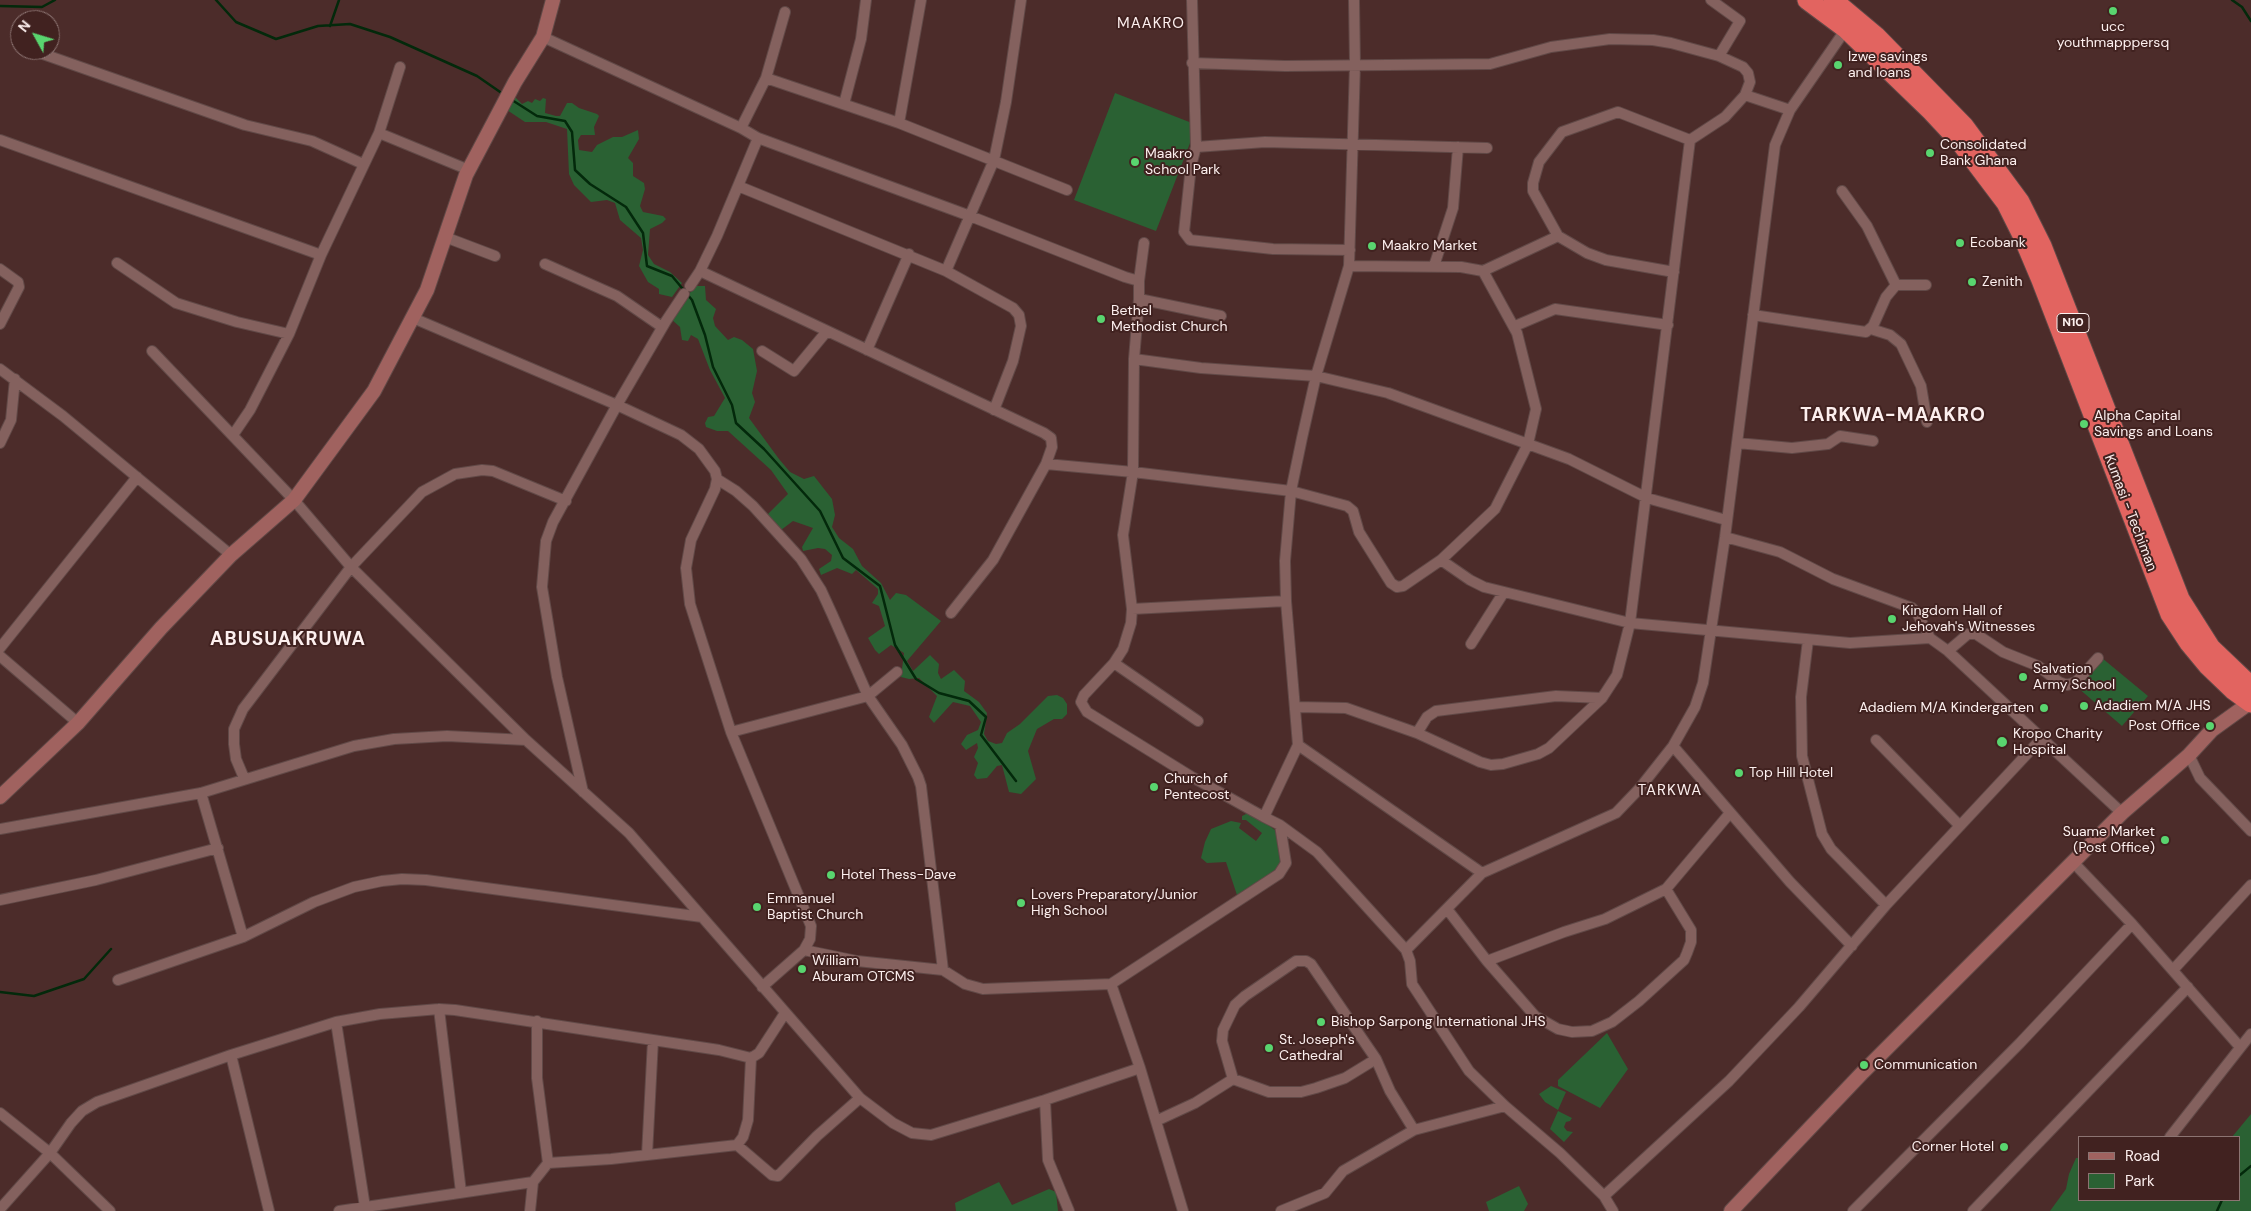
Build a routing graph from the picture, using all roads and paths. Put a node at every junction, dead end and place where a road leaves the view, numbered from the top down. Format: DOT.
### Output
graph roads {
  1 [pos="553,0"];
  2 [pos="866,0"];
  3 [pos="921,0"];
  4 [pos="1021,0"];
  5 [pos="1192,0"];
  6 [pos="1354,0"];
  7 [pos="1711,0"];
  8 [pos="1808,0"];
  9 [pos="1833,0"];
  10 [pos="785,12"];
  11 [pos="1851,23"];
  12 [pos="543,37"];
  13 [pos="1719,56"];
  14 [pos="60,60"];
  15 [pos="1192,63"];
  16 [pos="1355,64"];
  17 [pos="400,66"];
  18 [pos="766,78"];
  19 [pos="1745,95"];
  20 [pos="844,104"];
  21 [pos="1790,110"];
  22 [pos="899,123"];
  23 [pos="742,128"];
  24 [pos="379,133"];
  25 [pos="758,138"];
  26 [pos="0,140"];
  27 [pos="1690,140"];
  28 [pos="1352,145"];
  29 [pos="1196,147"];
  30 [pos="1458,147"];
  31 [pos="1486,148"];
  32 [pos="994,160"];
  33 [pos="364,164"];
  34 [pos="469,170"];
  35 [pos="738,186"];
  36 [pos="1067,190"];
  37 [pos="1842,191"];
  38 [pos="970,216"];
  39 [pos="1558,236"];
  40 [pos="445,237"];
  41 [pos="1144,243"];
  42 [pos="1350,250"];
  43 [pos="908,254"];
  44 [pos="320,256"];
  45 [pos="495,256"];
  46 [pos="117,263"];
  47 [pos="545,264"];
  48 [pos="1349,266"];
  49 [pos="1434,266"];
  50 [pos="0,269"];
  51 [pos="700,271"];
  52 [pos="946,271"];
  53 [pos="1482,271"];
  54 [pos="1674,272"];
  55 [pos="1139,281"];
  56 [pos="1896,285"];
  57 [pos="1926,285"];
  58 [pos="1140,298"];
  59 [pos="1753,315"];
  60 [pos="1221,316"];
  61 [pos="413,318"];
  62 [pos="0,324"];
  63 [pos="1668,325"];
  64 [pos="1515,326"];
  65 [pos="662,327"];
  66 [pos="1871,329"];
  67 [pos="827,331"];
  68 [pos="289,334"];
  69 [pos="867,350"];
  70 [pos="152,351"];
  71 [pos="762,351"];
  72 [pos="1134,359"];
  73 [pos="0,369"];
  74 [pos="1316,376"];
  75 [pos="15,379"];
  76 [pos="617,405"];
  77 [pos="994,410"];
  78 [pos="1927,422"];
  79 [pos="233,435"];
  80 [pos="1873,442"];
  81 [pos="0,443"];
  82 [pos="1737,443"];
  83 [pos="1528,444"];
  84 [pos="1046,464"];
  85 [pos="1133,472"];
  86 [pos="137,477"];
  87 [pos="717,480"];
  88 [pos="1291,491"];
  89 [pos="1647,498"];
  90 [pos="294,500"];
  91 [pos="566,501"];
  92 [pos="1726,520"];
  93 [pos="1725,537"];
  94 [pos="231,555"];
  95 [pos="1441,560"];
  96 [pos="351,567"];
  97 [pos="1504,592"];
  98 [pos="1286,600"];
  99 [pos="1132,609"];
  100 [pos="951,613"];
  101 [pos="1630,623"];
  102 [pos="1711,630"];
  103 [pos="1930,638"];
  104 [pos="1808,640"];
  105 [pos="1471,644"];
  106 [pos="0,648"];
  107 [pos="1948,651"];
  108 [pos="0,656"];
  109 [pos="2098,658"];
  110 [pos="1114,663"];
  111 [pos="897,672"];
  112 [pos="2251,686"];
  113 [pos="868,696"];
  114 [pos="1602,698"];
  115 [pos="2251,702"];
  116 [pos="1296,707"];
  117 [pos="1198,721"];
  118 [pos="78,724"];
  119 [pos="732,732"];
  120 [pos="1417,734"];
  121 [pos="2042,738"];
  122 [pos="526,740"];
  123 [pos="1876,740"];
  124 [pos="1298,745"];
  125 [pos="1673,746"];
  126 [pos="2188,755"];
  127 [pos="244,778"];
  128 [pos="583,792"];
  129 [pos="201,793"];
  130 [pos="0,797"];
  131 [pos="1730,813"];
  132 [pos="2122,813"];
  133 [pos="1264,817"];
  134 [pos="1280,825"];
  135 [pos="1960,826"];
  136 [pos="0,829"];
  137 [pos="2251,830"];
  138 [pos="218,848"];
  139 [pos="2073,862"];
  140 [pos="1482,873"];
  141 [pos="2251,885"];
  142 [pos="1666,889"];
  143 [pos="0,900"];
  144 [pos="1886,905"];
  145 [pos="1447,909"];
  146 [pos="702,917"];
  147 [pos="2132,924"];
  148 [pos="243,938"];
  149 [pos="1852,946"];
  150 [pos="804,950"];
  151 [pos="1406,950"];
  152 [pos="1487,961"];
  153 [pos="943,970"];
  154 [pos="2174,970"];
  155 [pos="118,980"];
  156 [pos="1111,984"];
  157 [pos="762,987"];
  158 [pos="2188,987"];
  159 [pos="440,1009"];
  160 [pos="785,1013"];
  161 [pos="537,1021"];
  162 [pos="336,1022"];
  163 [pos="2251,1034"];
  164 [pos="653,1040"];
  165 [pos="2240,1047"];
  166 [pos="231,1055"];
  167 [pos="751,1058"];
  168 [pos="1376,1059"];
  169 [pos="1140,1068"];
  170 [pos="1233,1079"];
  171 [pos="860,1098"];
  172 [pos="1044,1100"];
  173 [pos="1505,1106"];
  174 [pos="0,1112"];
  175 [pos="1156,1121"];
  176 [pos="1414,1130"];
  177 [pos="2171,1136"];
  178 [pos="737,1145"];
  179 [pos="50,1154"];
  180 [pos="647,1155"];
  181 [pos="548,1163"];
  182 [pos="533,1182"];
  183 [pos="461,1192"];
  184 [pos="1604,1196"];
  185 [pos="365,1207"];
  186 [pos="0,1208"];
  187 [pos="110,1211"];
  188 [pos="269,1211"];
  189 [pos="339,1211"];
  190 [pos="530,1211"];
  191 [pos="1069,1211"];
  192 [pos="1182,1211"];
  193 [pos="1281,1211"];
  194 [pos="1613,1211"];
  195 [pos="1731,1211"];
  196 [pos="1853,1211"];
  197 [pos="1973,1211"];
  1 -- 12 [label="street"];
  2 -- 20 [label="street"];
  3 -- 22 [label="street"];
  4 -- 32 [label="street"];
  5 -- 15 [label="street"];
  6 -- 16 [label="street"];
  7 -- 13 [label="street"];
  8 -- 11 [label="highway, Kumasi - Techiman / N10"];
  9 -- 11 [label="highway, N10"];
  10 -- 18 [label="street"];
  11 -- 21 [label="street"];
  11 -- 112 [label="highway, N10"];
  11 -- 115 [label="highway, Kumasi - Techiman / N10"];
  12 -- 23 [label="street"];
  12 -- 34 [label="street"];
  13 -- 16 [label="street"];
  13 -- 19 [label="street"];
  14 -- 33 [label="street"];
  15 -- 16 [label="street"];
  15 -- 29 [label="street"];
  16 -- 28 [label="street"];
  17 -- 24 [label="street"];
  18 -- 20 [label="street"];
  18 -- 23 [label="street"];
  19 -- 21 [label="street"];
  19 -- 27 [label="street"];
  20 -- 22 [label="street"];
  21 -- 59 [label="street"];
  22 -- 32 [label="street"];
  23 -- 25 [label="street"];
  24 -- 33 [label="street"];
  24 -- 34 [label="street"];
  25 -- 35 [label="street"];
  25 -- 38 [label="street"];
  26 -- 44 [label="street"];
  27 -- 39 [label="street"];
  27 -- 54 [label="street"];
  28 -- 29 [label="street"];
  28 -- 30 [label="street"];
  28 -- 42 [label="street"];
  29 -- 42 [label="street"];
  30 -- 31 [label="street"];
  30 -- 49 [label="street"];
  32 -- 36 [label="street"];
  32 -- 38 [label="street"];
  33 -- 44 [label="street"];
  34 -- 40 [label="street"];
  35 -- 43 [label="street"];
  35 -- 51 [label="street"];
  37 -- 56 [label="street"];
  38 -- 52 [label="street"];
  38 -- 55 [label="street"];
  39 -- 53 [label="street"];
  39 -- 54 [label="street"];
  40 -- 45 [label="street"];
  40 -- 61 [label="street"];
  41 -- 55 [label="street"];
  42 -- 48 [label="street"];
  43 -- 52 [label="street"];
  43 -- 69 [label="street"];
  44 -- 68 [label="street"];
  46 -- 68 [label="street"];
  47 -- 65 [label="street"];
  48 -- 49 [label="street"];
  48 -- 74 [label="street"];
  49 -- 53 [label="street"];
  50 -- 62 [label="street"];
  51 -- 65 [label="street"];
  51 -- 67 [label="street"];
  52 -- 77 [label="street"];
  53 -- 64 [label="street"];
  54 -- 63 [label="street"];
  55 -- 58 [label="street"];
  56 -- 57 [label="street"];
  56 -- 66 [label="street"];
  58 -- 60 [label="street"];
  58 -- 72 [label="street"];
  59 -- 66 [label="street"];
  59 -- 82 [label="street"];
  61 -- 76 [label="street"];
  61 -- 90 [label="street"];
  63 -- 64 [label="street"];
  63 -- 89 [label="street"];
  64 -- 83 [label="street"];
  65 -- 76 [label="street"];
  66 -- 78 [label="street"];
  67 -- 69 [label="street"];
  67 -- 71 [label="street"];
  68 -- 79 [label="street"];
  69 -- 77 [label="street"];
  70 -- 79 [label="street"];
  72 -- 74 [label="street"];
  72 -- 85 [label="street"];
  73 -- 75 [label="street"];
  74 -- 83 [label="street"];
  74 -- 88 [label="street"];
  75 -- 81 [label="street"];
  75 -- 86 [label="street"];
  76 -- 87 [label="street"];
  76 -- 91 [label="street"];
  77 -- 84 [label="street"];
  79 -- 90 [label="street"];
  80 -- 82 [label="street"];
  82 -- 92 [label="street"];
  83 -- 89 [label="street"];
  83 -- 95 [label="street"];
  84 -- 85 [label="street"];
  84 -- 100 [label="street"];
  85 -- 88 [label="street"];
  85 -- 99 [label="street"];
  86 -- 94 [label="street"];
  86 -- 106 [label="street"];
  87 -- 113 [label="street"];
  87 -- 119 [label="street"];
  88 -- 95 [label="street"];
  88 -- 98 [label="street"];
  89 -- 92 [label="street"];
  89 -- 101 [label="street"];
  90 -- 94 [label="street"];
  90 -- 96 [label="street"];
  91 -- 96 [label="street"];
  91 -- 128 [label="street"];
  92 -- 93 [label="street"];
  93 -- 102 [label="street"];
  93 -- 103 [label="street"];
  94 -- 118 [label="street"];
  95 -- 97 [label="street"];
  96 -- 122 [label="street"];
  96 -- 127 [label="street"];
  97 -- 101 [label="street"];
  97 -- 105 [label="street"];
  98 -- 99 [label="street"];
  98 -- 116 [label="street"];
  99 -- 110 [label="street"];
  101 -- 102 [label="street"];
  101 -- 114 [label="street"];
  102 -- 104 [label="street"];
  102 -- 125 [label="street"];
  103 -- 104 [label="street"];
  103 -- 107 [label="street"];
  104 -- 144 [label="street"];
  107 -- 109 [label="street"];
  107 -- 121 [label="street"];
  108 -- 118 [label="street"];
  110 -- 117 [label="street"];
  110 -- 133 [label="street"];
  111 -- 113 [label="street"];
  113 -- 119 [label="street"];
  113 -- 153 [label="street"];
  114 -- 120 [label="street"];
  114 -- 120 [label="street"];
  115 -- 126 [label="street"];
  116 -- 120 [label="street"];
  116 -- 124 [label="street"];
  118 -- 130 [label="street"];
  119 -- 150 [label="street"];
  121 -- 132 [label="street"];
  121 -- 135 [label="street"];
  122 -- 127 [label="street"];
  122 -- 128 [label="street"];
  123 -- 135 [label="street"];
  124 -- 133 [label="street"];
  124 -- 140 [label="street"];
  125 -- 131 [label="street"];
  125 -- 140 [label="street"];
  126 -- 132 [label="street"];
  126 -- 137 [label="street"];
  127 -- 129 [label="street"];
  128 -- 146 [label="street"];
  129 -- 136 [label="street"];
  129 -- 138 [label="street"];
  131 -- 142 [label="street"];
  131 -- 149 [label="street"];
  132 -- 139 [label="street"];
  133 -- 134 [label="street"];
  134 -- 151 [label="street"];
  134 -- 156 [label="street"];
  135 -- 144 [label="street"];
  138 -- 143 [label="street"];
  138 -- 148 [label="street"];
  139 -- 147 [label="street"];
  139 -- 195 [label="street"];
  140 -- 145 [label="street"];
  141 -- 154 [label="street"];
  142 -- 152 [label="street"];
  142 -- 152 [label="street"];
  144 -- 149 [label="street"];
  145 -- 151 [label="street"];
  145 -- 152 [label="street"];
  146 -- 148 [label="street"];
  146 -- 157 [label="street"];
  147 -- 154 [label="street"];
  147 -- 196 [label="street"];
  148 -- 155 [label="street"];
  149 -- 184 [label="street"];
  150 -- 153 [label="street"];
  150 -- 157 [label="street"];
  151 -- 173 [label="street"];
  153 -- 156 [label="street"];
  154 -- 158 [label="street"];
  156 -- 169 [label="street"];
  157 -- 160 [label="street"];
  158 -- 165 [label="street"];
  158 -- 197 [label="street"];
  159 -- 161 [label="street"];
  159 -- 162 [label="street"];
  159 -- 183 [label="street"];
  160 -- 167 [label="street"];
  160 -- 171 [label="street"];
  161 -- 164 [label="street"];
  161 -- 181 [label="street"];
  162 -- 166 [label="street"];
  162 -- 185 [label="street"];
  163 -- 165 [label="street"];
  164 -- 167 [label="street"];
  164 -- 180 [label="street"];
  165 -- 177 [label="street"];
  166 -- 179 [label="street"];
  166 -- 188 [label="street"];
  167 -- 178 [label="street"];
  168 -- 170 [label="street"];
  168 -- 170 [label="street"];
  168 -- 176 [label="street"];
  169 -- 172 [label="street"];
  169 -- 175 [label="street"];
  170 -- 175 [label="street"];
  171 -- 172 [label="street"];
  171 -- 178 [label="street"];
  172 -- 191 [label="street"];
  173 -- 176 [label="street"];
  173 -- 184 [label="street"];
  174 -- 179 [label="street"];
  175 -- 192 [label="street"];
  176 -- 193 [label="street"];
  178 -- 180 [label="street"];
  179 -- 186 [label="street"];
  179 -- 187 [label="street"];
  180 -- 181 [label="street"];
  181 -- 182 [label="street"];
  182 -- 183 [label="street"];
  182 -- 190 [label="street"];
  183 -- 185 [label="street"];
  184 -- 194 [label="street"];
  185 -- 189 [label="street"];
}
